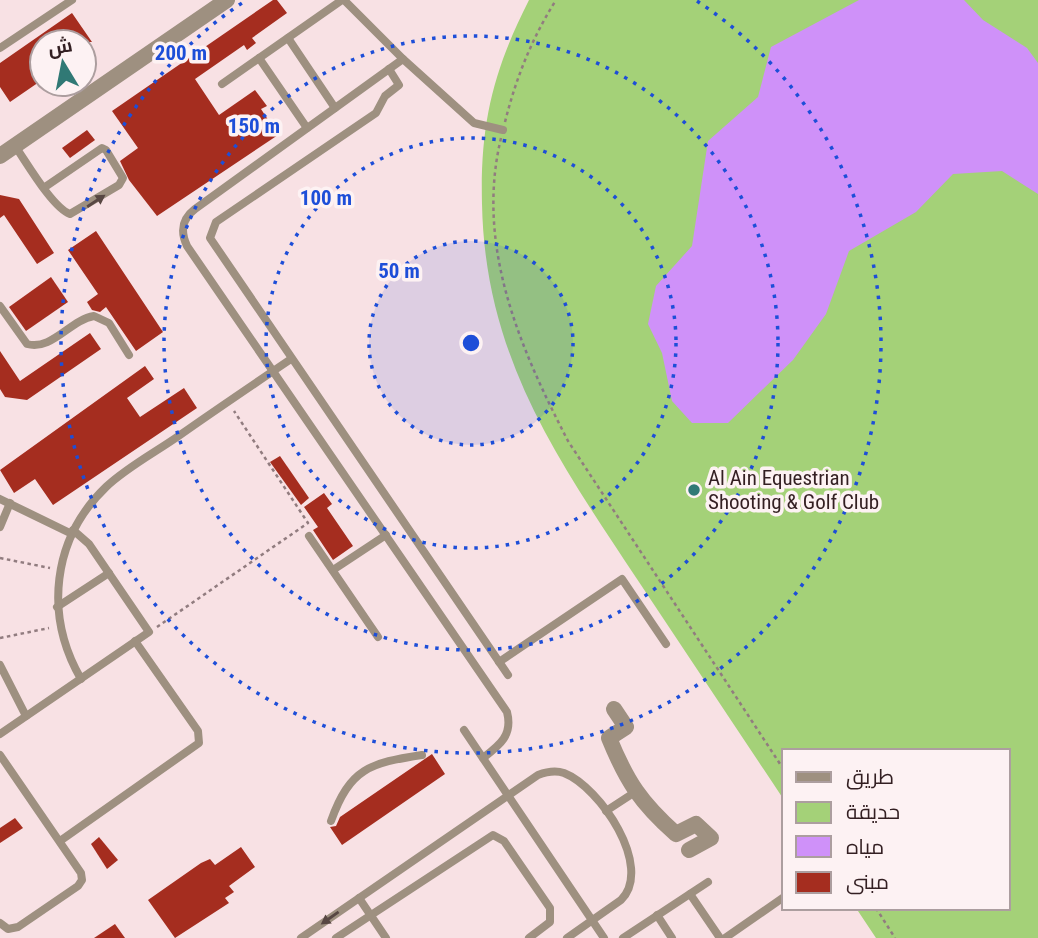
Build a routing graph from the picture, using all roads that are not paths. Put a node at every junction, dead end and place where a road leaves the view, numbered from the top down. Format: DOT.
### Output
graph roads {
  1 [pos="72,0"];
  2 [pos="227,0"];
  3 [pos="343,0"];
  4 [pos="288,38"];
  5 [pos="0,48"];
  6 [pos="259,58"];
  7 [pos="403,59"];
  8 [pos="389,69"];
  9 [pos="222,84"];
  10 [pos="335,108"];
  11 [pos="307,128"];
  12 [pos="503,130"];
  13 [pos="15,146"];
  14 [pos="0,156"];
  15 [pos="45,187"];
  16 [pos="0,306"];
  17 [pos="129,355"];
  18 [pos="291,359"];
  19 [pos="273,371"];
  20 [pos="0,499"];
  21 [pos="10,503"];
  22 [pos="0,527"];
  23 [pos="72,532"];
  24 [pos="386,535"];
  25 [pos="309,536"];
  26 [pos="333,570"];
  27 [pos="109,573"];
  28 [pos="57,607"];
  29 [pos="378,637"];
  30 [pos="135,641"];
  31 [pos="666,644"];
  32 [pos="499,662"];
  33 [pos="0,665"];
  34 [pos="508,675"];
  35 [pos="81,679"];
  36 [pos="614,709"];
  37 [pos="26,716"];
  38 [pos="464,730"];
  39 [pos="0,734"];
  40 [pos="0,755"];
  41 [pos="422,755"];
  42 [pos="483,758"];
  43 [pos="635,792"];
  44 [pos="507,796"];
  45 [pos="606,811"];
  46 [pos="331,821"];
  47 [pos="60,841"];
  48 [pos="690,850"];
  49 [pos="708,882"];
  50 [pos="690,894"];
  51 [pos="359,898"];
  52 [pos="782,898"];
  53 [pos="370,915"];
  54 [pos="657,915"];
  55 [pos="592,921"];
  56 [pos="0,923"];
  57 [pos="301,938"];
  58 [pos="337,938"];
  59 [pos="386,938"];
  60 [pos="529,938"];
  61 [pos="567,938"];
  62 [pos="604,938"];
  63 [pos="622,938"];
  64 [pos="672,938"];
  65 [pos="722,938"];
  1 -- 5 [label="lane"];
  2 -- 13 [label="street"];
  3 -- 4 [label="lane"];
  3 -- 7 [label="lane"];
  4 -- 6 [label="lane"];
  4 -- 10 [label="lane"];
  6 -- 9 [label="lane"];
  6 -- 11 [label="lane"];
  7 -- 8 [label="lane"];
  7 -- 12 [label="lane"];
  8 -- 10 [label="lane"];
  8 -- 18 [label="lane"];
  10 -- 11 [label="lane"];
  11 -- 19 [label="lane"];
  13 -- 14 [label="street"];
  13 -- 15 [label="lane"];
  15 -- 15 [label="lane, one-way"];
  16 -- 17 [label="lane"];
  18 -- 19 [label="lane"];
  18 -- 32 [label="lane"];
  19 -- 23 [label="lane"];
  19 -- 24 [label="lane"];
  20 -- 21 [label="lane"];
  21 -- 22 [label="lane"];
  21 -- 23 [label="lane"];
  23 -- 27 [label="lane"];
  23 -- 28 [label="lane"];
  24 -- 26 [label="lane"];
  24 -- 42 [label="lane"];
  25 -- 26 [label="lane"];
  26 -- 29 [label="lane"];
  27 -- 28 [label="lane"];
  27 -- 30 [label="lane"];
  28 -- 35 [label="lane"];
  30 -- 35 [label="lane"];
  30 -- 47 [label="lane"];
  31 -- 32 [label="lane"];
  32 -- 34 [label="lane"];
  33 -- 37 [label="lane"];
  35 -- 37 [label="lane"];
  36 -- 43 [label="street"];
  37 -- 39 [label="lane"];
  38 -- 42 [label="lane"];
  40 -- 47 [label="lane"];
  41 -- 46 [label="lane"];
  42 -- 44 [label="lane"];
  43 -- 45 [label="lane"];
  43 -- 48 [label="street"];
  44 -- 45 [label="lane"];
  44 -- 51 [label="lane"];
  44 -- 55 [label="lane"];
  45 -- 55 [label="lane"];
  47 -- 56 [label="lane"];
  49 -- 50 [label="lane"];
  50 -- 54 [label="lane"];
  50 -- 65 [label="lane"];
  51 -- 53 [label="lane"];
  51 -- 57 [label="lane, one-way"];
  52 -- 65 [label="lane"];
  53 -- 58 [label="lane"];
  53 -- 59 [label="lane"];
  53 -- 60 [label="lane"];
  54 -- 63 [label="lane"];
  54 -- 64 [label="lane"];
  55 -- 61 [label="lane"];
  55 -- 62 [label="lane"];
}
